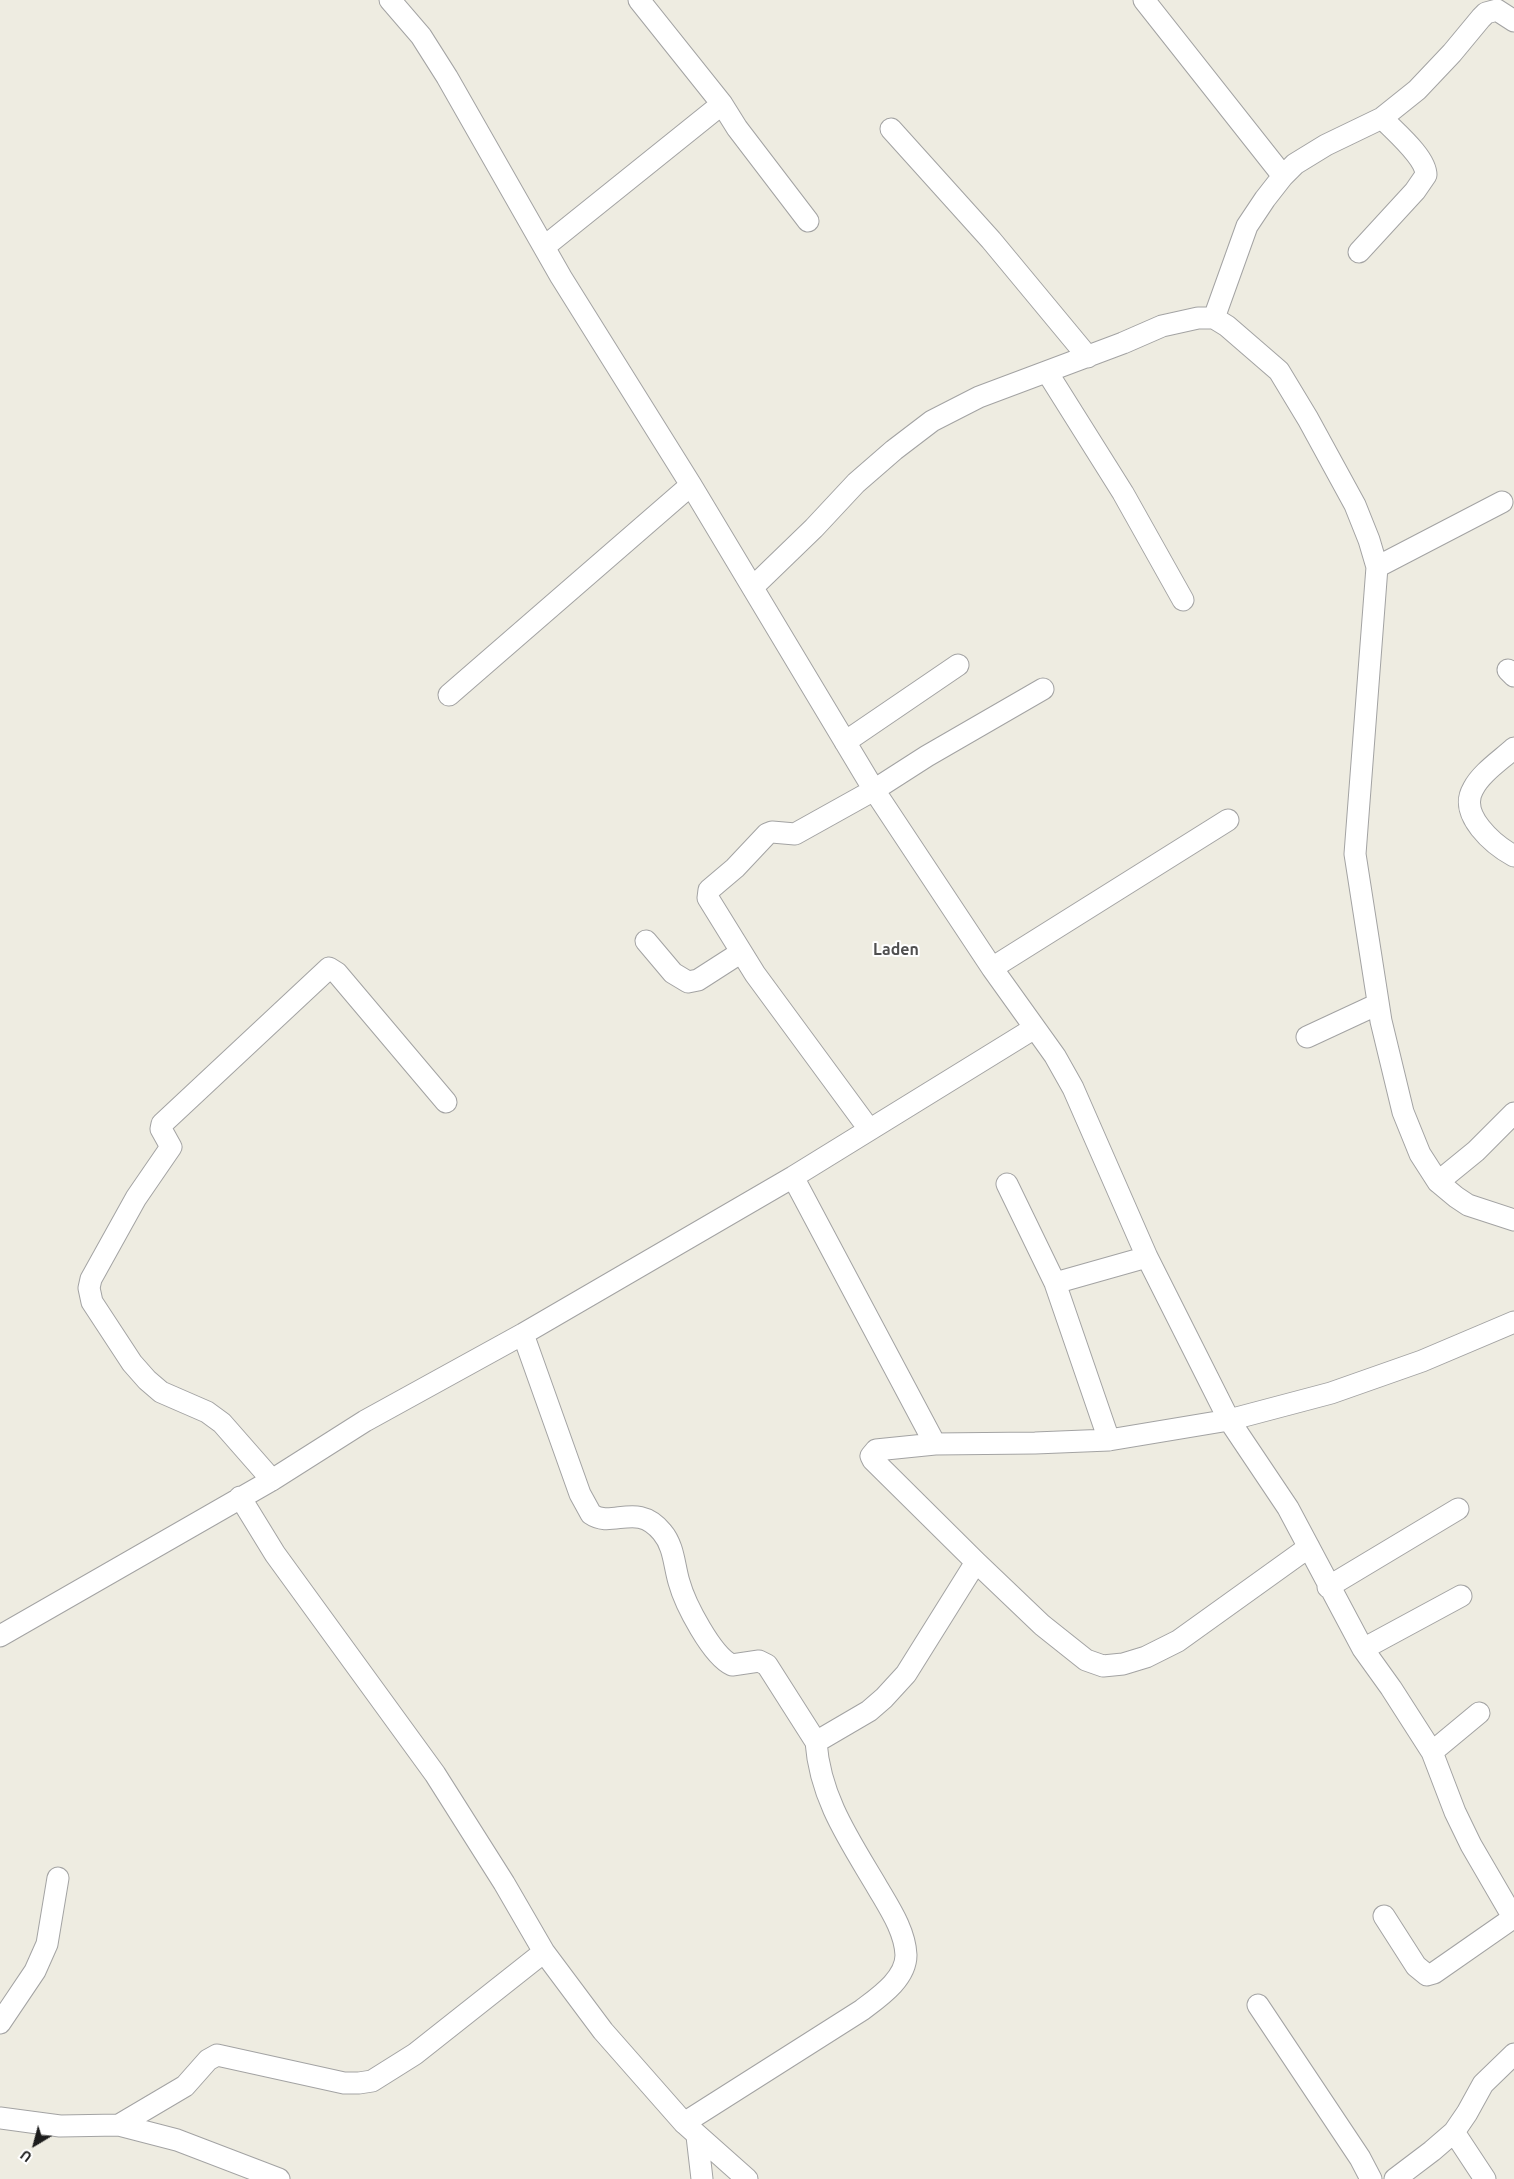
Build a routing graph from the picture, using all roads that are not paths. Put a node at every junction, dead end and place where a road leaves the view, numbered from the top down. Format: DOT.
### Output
graph roads {
  1 [pos="390,0"];
  2 [pos="639,0"];
  3 [pos="1144,0"];
  4 [pos="1490,5"];
  5 [pos="1514,21"];
  6 [pos="722,104"];
  7 [pos="1382,118"];
  8 [pos="891,129"];
  9 [pos="1283,176"];
  10 [pos="808,221"];
  11 [pos="544,247"];
  12 [pos="1359,252"];
  13 [pos="1214,318"];
  14 [pos="1088,357"];
  15 [pos="1047,372"];
  16 [pos="691,485"];
  17 [pos="1502,502"];
  18 [pos="1377,567"];
  19 [pos="753,587"];
  20 [pos="1183,600"];
  21 [pos="958,665"];
  22 [pos="1043,689"];
  23 [pos="449,695"];
  24 [pos="845,742"];
  25 [pos="1514,748"];
  26 [pos="874,790"];
  27 [pos="1228,820"];
  28 [pos="1514,856"];
  29 [pos="646,941"];
  30 [pos="740,953"];
  31 [pos="992,968"];
  32 [pos="1378,1004"];
  33 [pos="1033,1028"];
  34 [pos="1307,1037"];
  35 [pos="446,1102"];
  36 [pos="1514,1113"];
  37 [pos="869,1129"];
  38 [pos="793,1177"];
  39 [pos="1438,1182"];
  40 [pos="1007,1184"];
  41 [pos="1514,1220"];
  42 [pos="1147,1257"];
  43 [pos="1056,1283"];
  44 [pos="1514,1322"];
  45 [pos="523,1334"];
  46 [pos="1229,1420"];
  47 [pos="1109,1440"];
  48 [pos="935,1444"];
  49 [pos="272,1480"];
  50 [pos="240,1497"];
  51 [pos="1458,1509"];
  52 [pos="1309,1547"];
  53 [pos="976,1562"];
  54 [pos="1328,1587"];
  55 [pos="1462,1596"];
  56 [pos="0,1636"];
  57 [pos="1363,1649"];
  58 [pos="1479,1713"];
  59 [pos="816,1742"];
  60 [pos="1432,1752"];
  61 [pos="58,1878"];
  62 [pos="1384,1916"];
  63 [pos="1513,1918"];
  64 [pos="544,1952"];
  65 [pos="1258,2005"];
  66 [pos="0,2023"];
  67 [pos="1514,2054"];
  68 [pos="0,2118"];
  69 [pos="119,2125"];
  70 [pos="690,2129"];
  71 [pos="1454,2132"];
  72 [pos="279,2179"];
  73 [pos="702,2179"];
  74 [pos="747,2179"];
  75 [pos="1372,2179"];
  76 [pos="1395,2179"];
  77 [pos="1484,2179"];
  1 -- 11 [label="street"];
  2 -- 6 [label="street"];
  3 -- 9 [label="street"];
  4 -- 5 [label="street"];
  4 -- 7 [label="street"];
  6 -- 10 [label="street"];
  6 -- 11 [label="street"];
  7 -- 9 [label="street"];
  7 -- 12 [label="street"];
  8 -- 14 [label="street"];
  9 -- 13 [label="street"];
  11 -- 16 [label="street"];
  13 -- 14 [label="street"];
  13 -- 18 [label="street"];
  14 -- 15 [label="street"];
  15 -- 19 [label="street"];
  15 -- 20 [label="street"];
  16 -- 19 [label="street"];
  16 -- 23 [label="street"];
  17 -- 18 [label="street"];
  18 -- 32 [label="street"];
  19 -- 24 [label="street"];
  21 -- 24 [label="street"];
  22 -- 26 [label="street"];
  24 -- 26 [label="street"];
  25 -- 28 [label="street"];
  26 -- 30 [label="street"];
  26 -- 31 [label="street"];
  27 -- 31 [label="street"];
  29 -- 30 [label="street"];
  30 -- 37 [label="street"];
  31 -- 33 [label="street"];
  32 -- 34 [label="street"];
  32 -- 39 [label="street"];
  33 -- 37 [label="street"];
  33 -- 42 [label="street"];
  35 -- 49 [label="street"];
  36 -- 39 [label="street"];
  37 -- 38 [label="street"];
  38 -- 45 [label="street"];
  38 -- 48 [label="street"];
  39 -- 41 [label="street"];
  40 -- 43 [label="street"];
  42 -- 43 [label="street"];
  42 -- 46 [label="street"];
  43 -- 47 [label="street"];
  44 -- 46 [label="street"];
  45 -- 49 [label="street"];
  45 -- 59 [label="street"];
  46 -- 47 [label="street"];
  46 -- 52 [label="street"];
  47 -- 48 [label="street"];
  48 -- 53 [label="street"];
  49 -- 50 [label="street"];
  50 -- 56 [label="street"];
  50 -- 64 [label="street"];
  51 -- 54 [label="street"];
  52 -- 53 [label="street"];
  52 -- 54 [label="street"];
  53 -- 59 [label="street"];
  54 -- 57 [label="street"];
  55 -- 57 [label="street"];
  57 -- 60 [label="street"];
  58 -- 60 [label="street"];
  59 -- 70 [label="street"];
  60 -- 63 [label="street"];
  61 -- 66 [label="street"];
  62 -- 63 [label="street"];
  64 -- 69 [label="street"];
  64 -- 70 [label="street"];
  65 -- 75 [label="street"];
  67 -- 71 [label="street"];
  68 -- 69 [label="street"];
  69 -- 72 [label="street"];
  70 -- 73 [label="street"];
  70 -- 74 [label="street"];
  71 -- 76 [label="street"];
  71 -- 77 [label="street"];
}
